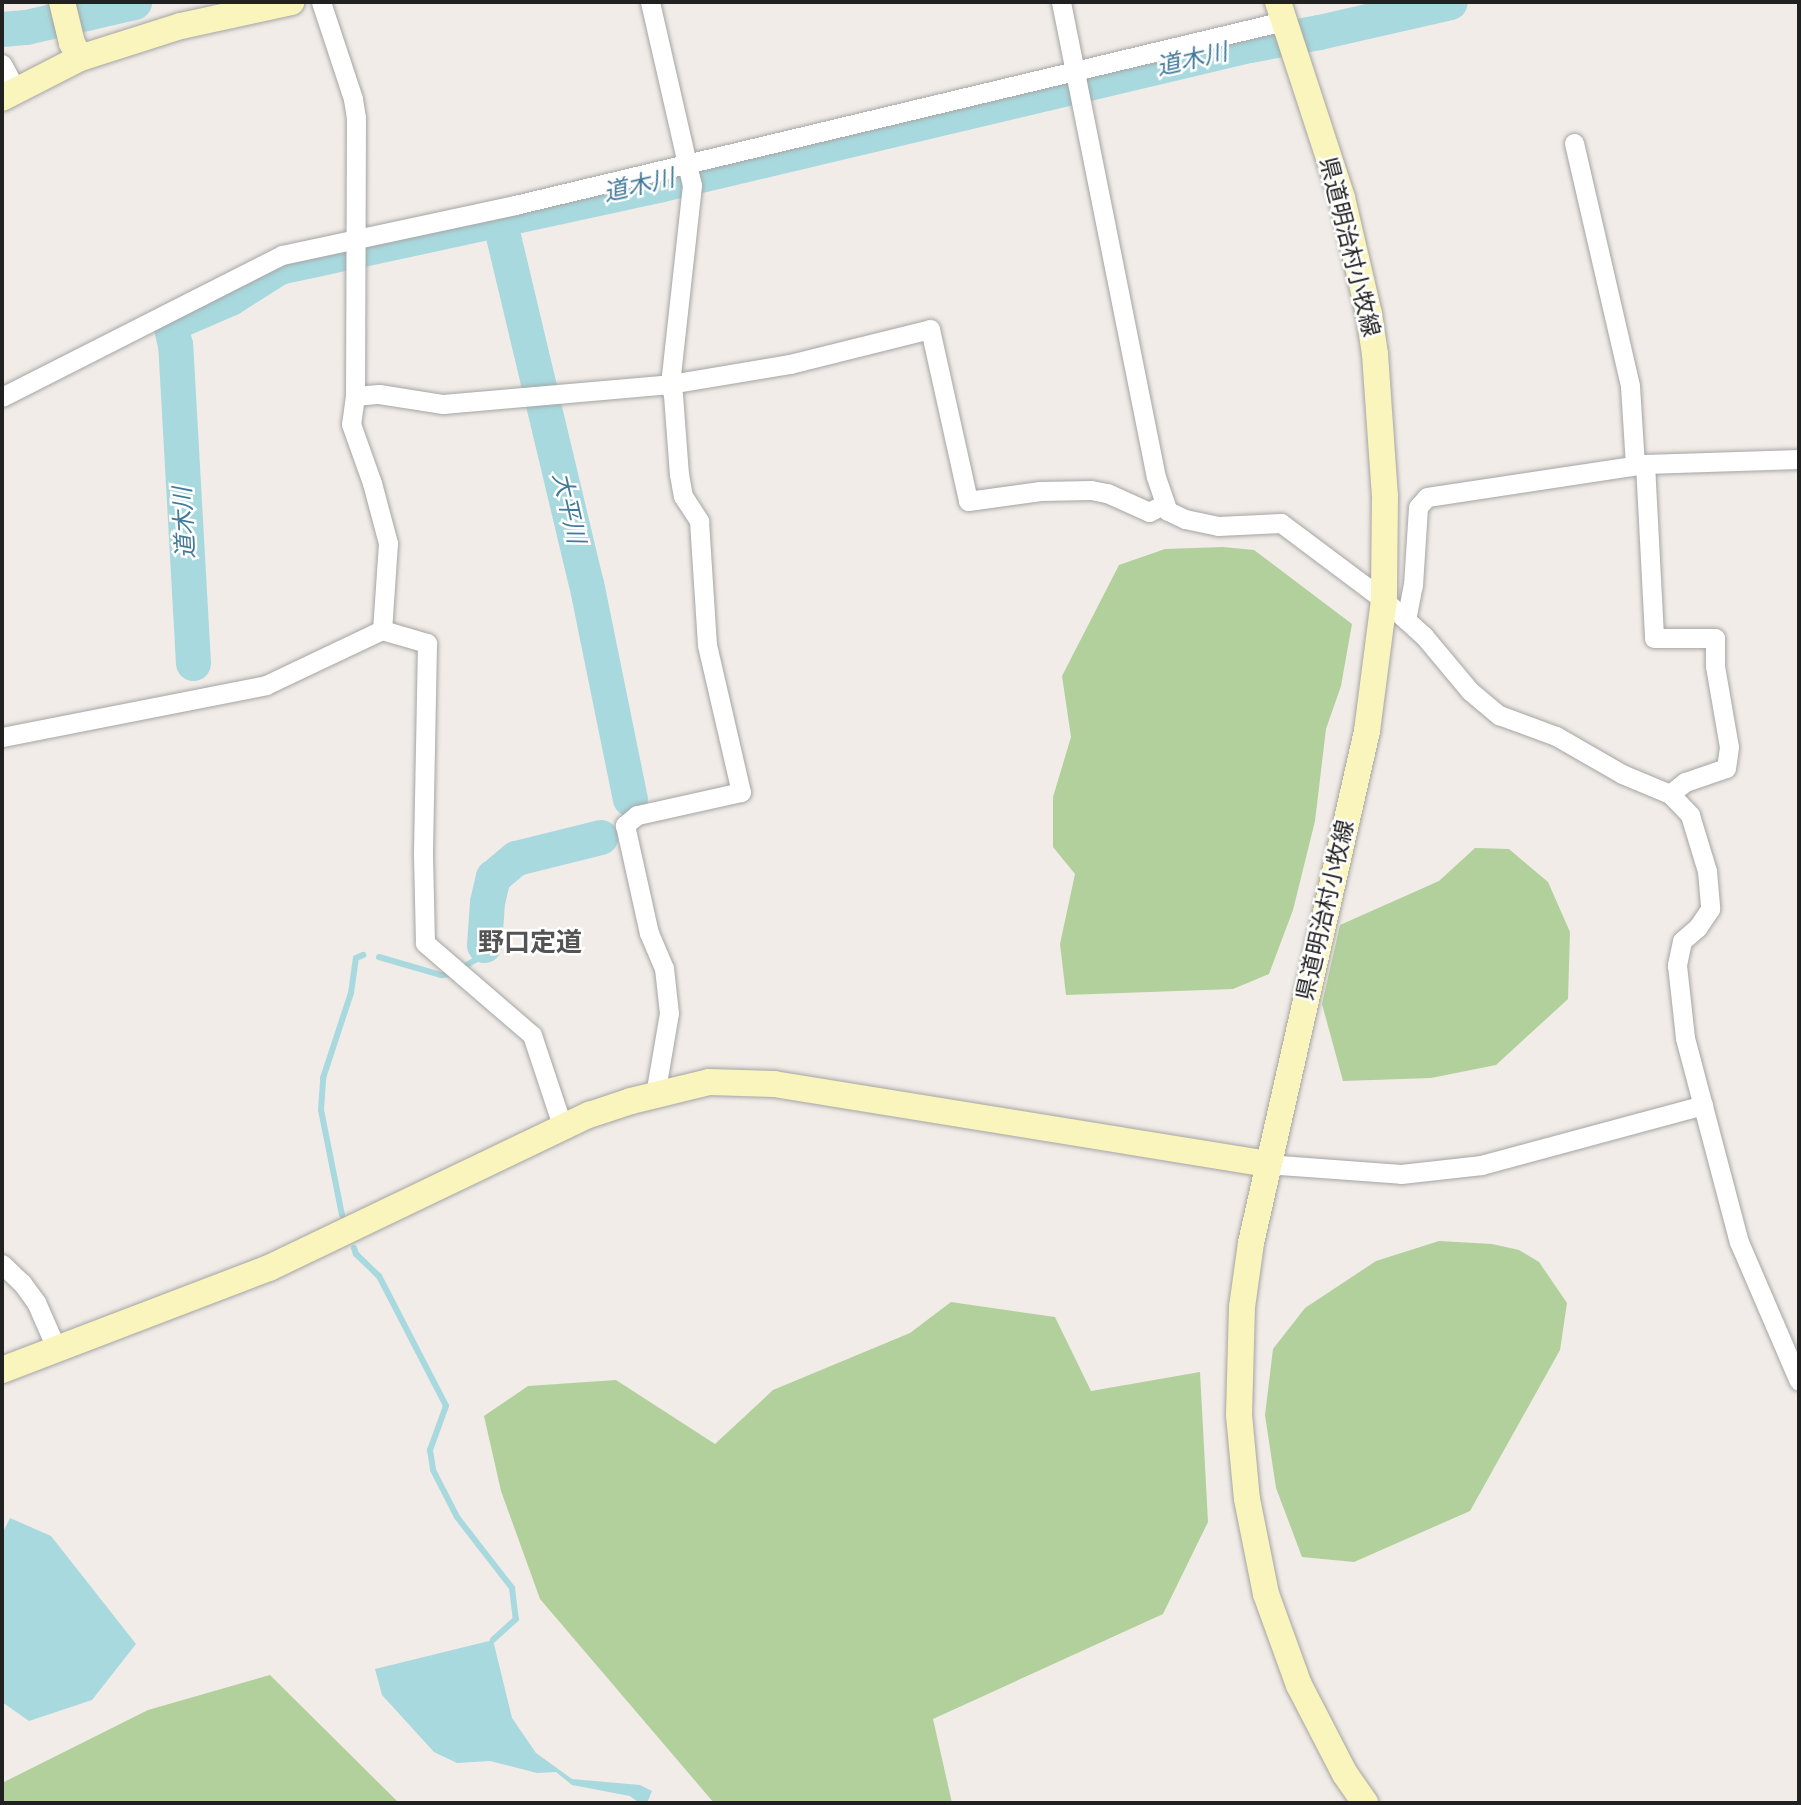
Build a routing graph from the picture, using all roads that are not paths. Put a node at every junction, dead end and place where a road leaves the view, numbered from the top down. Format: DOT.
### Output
graph roads {
  1 [pos="62,2"];
  2 [pos="291,2"];
  3 [pos="321,2"];
  4 [pos="650,2"];
  5 [pos="1062,2"];
  6 [pos="1281,11"];
  7 [pos="76,51"];
  8 [pos="2,64"];
  9 [pos="1077,81"];
  10 [pos="9,94"];
  11 [pos="1574,143"];
  12 [pos="688,172"];
  13 [pos="356,237"];
  14 [pos="670,384"];
  15 [pos="355,396"];
  16 [pos="2,397"];
  17 [pos="1799,459"];
  18 [pos="1640,464"];
  19 [pos="1164,504"];
  20 [pos="1384,600"];
  21 [pos="1406,620"];
  22 [pos="382,630"];
  23 [pos="2,737"];
  24 [pos="1670,794"];
  25 [pos="655,1095"];
  26 [pos="1703,1105"];
  27 [pos="563,1128"];
  28 [pos="1266,1164"];
  29 [pos="2,1264"];
  30 [pos="57,1350"];
  31 [pos="2,1370"];
  32 [pos="1799,1381"];
  33 [pos="1364,1803"];
  1 -- 7 [label="main road"];
  2 -- 7 [label="main road"];
  3 -- 13 [label="street"];
  4 -- 12 [label="street"];
  5 -- 9 [label="street"];
  6 -- 9 [label="street"];
  6 -- 20 [label="main road, 県道明治村小牧線"];
  7 -- 10 [label="main road"];
  8 -- 10 [label="street"];
  9 -- 12 [label="street"];
  9 -- 19 [label="street"];
  11 -- 18 [label="street"];
  12 -- 13 [label="street"];
  12 -- 14 [label="street"];
  13 -- 15 [label="street"];
  13 -- 16 [label="street"];
  14 -- 15 [label="street"];
  14 -- 19 [label="street"];
  14 -- 25 [label="street"];
  15 -- 22 [label="street"];
  17 -- 18 [label="street"];
  18 -- 21 [label="street"];
  18 -- 24 [label="street"];
  19 -- 20 [label="street"];
  20 -- 21 [label="street"];
  20 -- 28 [label="main road, 県道明治村小牧線"];
  21 -- 24 [label="street"];
  22 -- 23 [label="street"];
  22 -- 27 [label="street"];
  24 -- 26 [label="street"];
  25 -- 27 [label="main road"];
  25 -- 28 [label="main road"];
  26 -- 28 [label="street"];
  26 -- 32 [label="street"];
  27 -- 30 [label="main road"];
  28 -- 33 [label="main road, 県道明治村小牧線"];
  29 -- 30 [label="street"];
  30 -- 31 [label="main road"];
}
